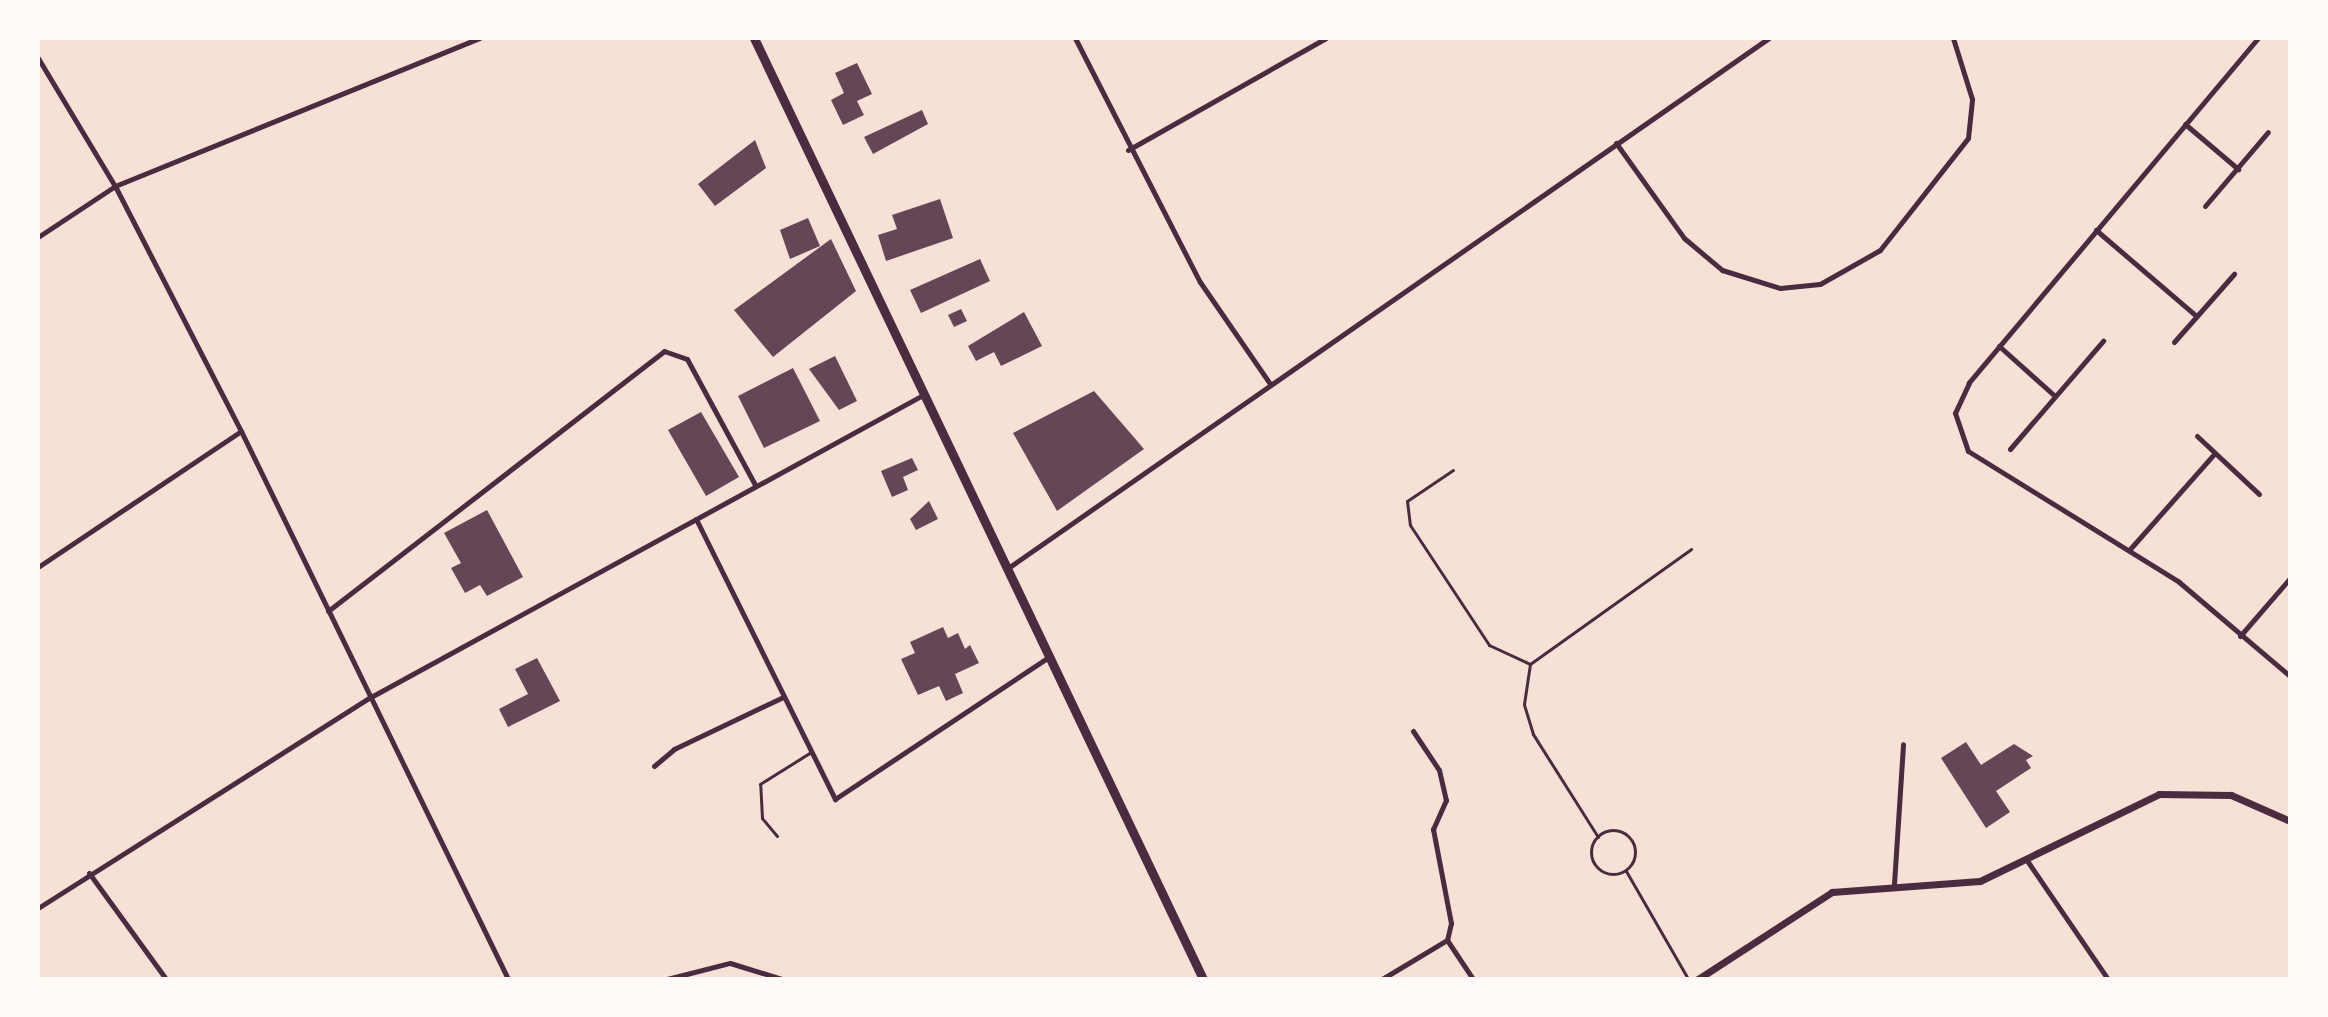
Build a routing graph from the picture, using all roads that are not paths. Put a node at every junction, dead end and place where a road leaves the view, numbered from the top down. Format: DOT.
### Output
graph roads {
  1 [pos="479,38"];
  2 [pos="754,38"];
  3 [pos="1075,38"];
  4 [pos="1326,38"];
  5 [pos="1769,38"];
  6 [pos="1953,38"];
  7 [pos="2258,38"];
  8 [pos="38,58"];
  9 [pos="2185,124"];
  10 [pos="2268,132"];
  11 [pos="1616,143"];
  12 [pos="1128,150"];
  13 [pos="2238,169"];
  14 [pos="115,186"];
  15 [pos="2205,206"];
  16 [pos="2096,230"];
  17 [pos="38,237"];
  18 [pos="2234,274"];
  19 [pos="2195,315"];
  20 [pos="2103,341"];
  21 [pos="2174,342"];
  22 [pos="1999,346"];
  23 [pos="1270,384"];
  24 [pos="921,396"];
  25 [pos="2055,396"];
  26 [pos="241,431"];
  27 [pos="2197,436"];
  28 [pos="2010,449"];
  29 [pos="2215,453"];
  30 [pos="1453,470"];
  31 [pos="755,485"];
  32 [pos="2259,494"];
  33 [pos="696,519"];
  34 [pos="1691,549"];
  35 [pos="2130,549"];
  36 [pos="38,567"];
  37 [pos="1007,568"];
  38 [pos="2290,578"];
  39 [pos="328,611"];
  40 [pos="2240,636"];
  41 [pos="1047,658"];
  42 [pos="1530,664"];
  43 [pos="2290,676"];
  44 [pos="783,697"];
  45 [pos="369,698"];
  46 [pos="1413,731"];
  47 [pos="1903,744"];
  48 [pos="811,752"];
  49 [pos="654,766"];
  50 [pos="2290,821"];
  51 [pos="777,836"];
  52 [pos="1598,837"];
  53 [pos="2026,859"];
  54 [pos="1626,871"];
  55 [pos="89,873"];
  56 [pos="1894,884"];
  57 [pos="38,908"];
  58 [pos="1447,940"];
  59 [pos="166,979"];
  60 [pos="508,979"];
  61 [pos="667,979"];
  62 [pos="782,979"];
  63 [pos="1203,979"];
  64 [pos="1382,979"];
  65 [pos="1473,979"];
  66 [pos="1688,979"];
  67 [pos="1698,979"];
  68 [pos="2108,979"];
  1 -- 14 [label="street"];
  2 -- 24 [label="main road"];
  3 -- 12 [label="street"];
  4 -- 12 [label="street"];
  5 -- 11 [label="street"];
  6 -- 11 [label="street"];
  7 -- 9 [label="street"];
  8 -- 14 [label="street"];
  9 -- 13 [label="street"];
  9 -- 16 [label="street"];
  10 -- 13 [label="street"];
  11 -- 23 [label="street"];
  12 -- 23 [label="street"];
  13 -- 15 [label="street"];
  14 -- 17 [label="street"];
  14 -- 26 [label="street"];
  16 -- 19 [label="street"];
  16 -- 22 [label="street"];
  18 -- 19 [label="street"];
  19 -- 21 [label="street"];
  20 -- 25 [label="street"];
  22 -- 25 [label="street"];
  22 -- 35 [label="street"];
  23 -- 37 [label="street"];
  24 -- 31 [label="street"];
  24 -- 37 [label="main road"];
  25 -- 28 [label="street"];
  26 -- 36 [label="street"];
  26 -- 39 [label="street"];
  27 -- 29 [label="street"];
  29 -- 32 [label="street"];
  29 -- 35 [label="street"];
  30 -- 42 [label="lane"];
  31 -- 33 [label="street"];
  31 -- 39 [label="street"];
  33 -- 44 [label="street"];
  33 -- 45 [label="street"];
  34 -- 42 [label="lane"];
  35 -- 40 [label="street"];
  37 -- 41 [label="main road"];
  38 -- 40 [label="street"];
  39 -- 45 [label="street"];
  40 -- 43 [label="street"];
  41 -- 48 [label="street"];
  41 -- 63 [label="main road"];
  42 -- 52 [label="lane"];
  44 -- 48 [label="street"];
  44 -- 49 [label="street"];
  45 -- 55 [label="street"];
  45 -- 60 [label="street"];
  46 -- 58 [label="street"];
  47 -- 56 [label="street"];
  48 -- 51 [label="lane"];
  50 -- 53 [label="street"];
  52 -- 54 [label="lane"];
  52 -- 54 [label="lane"];
  53 -- 56 [label="street"];
  53 -- 68 [label="street"];
  54 -- 66 [label="lane"];
  55 -- 57 [label="street"];
  55 -- 59 [label="street"];
  56 -- 67 [label="street"];
  58 -- 64 [label="street"];
  58 -- 65 [label="street"];
  61 -- 62 [label="street"];
}
